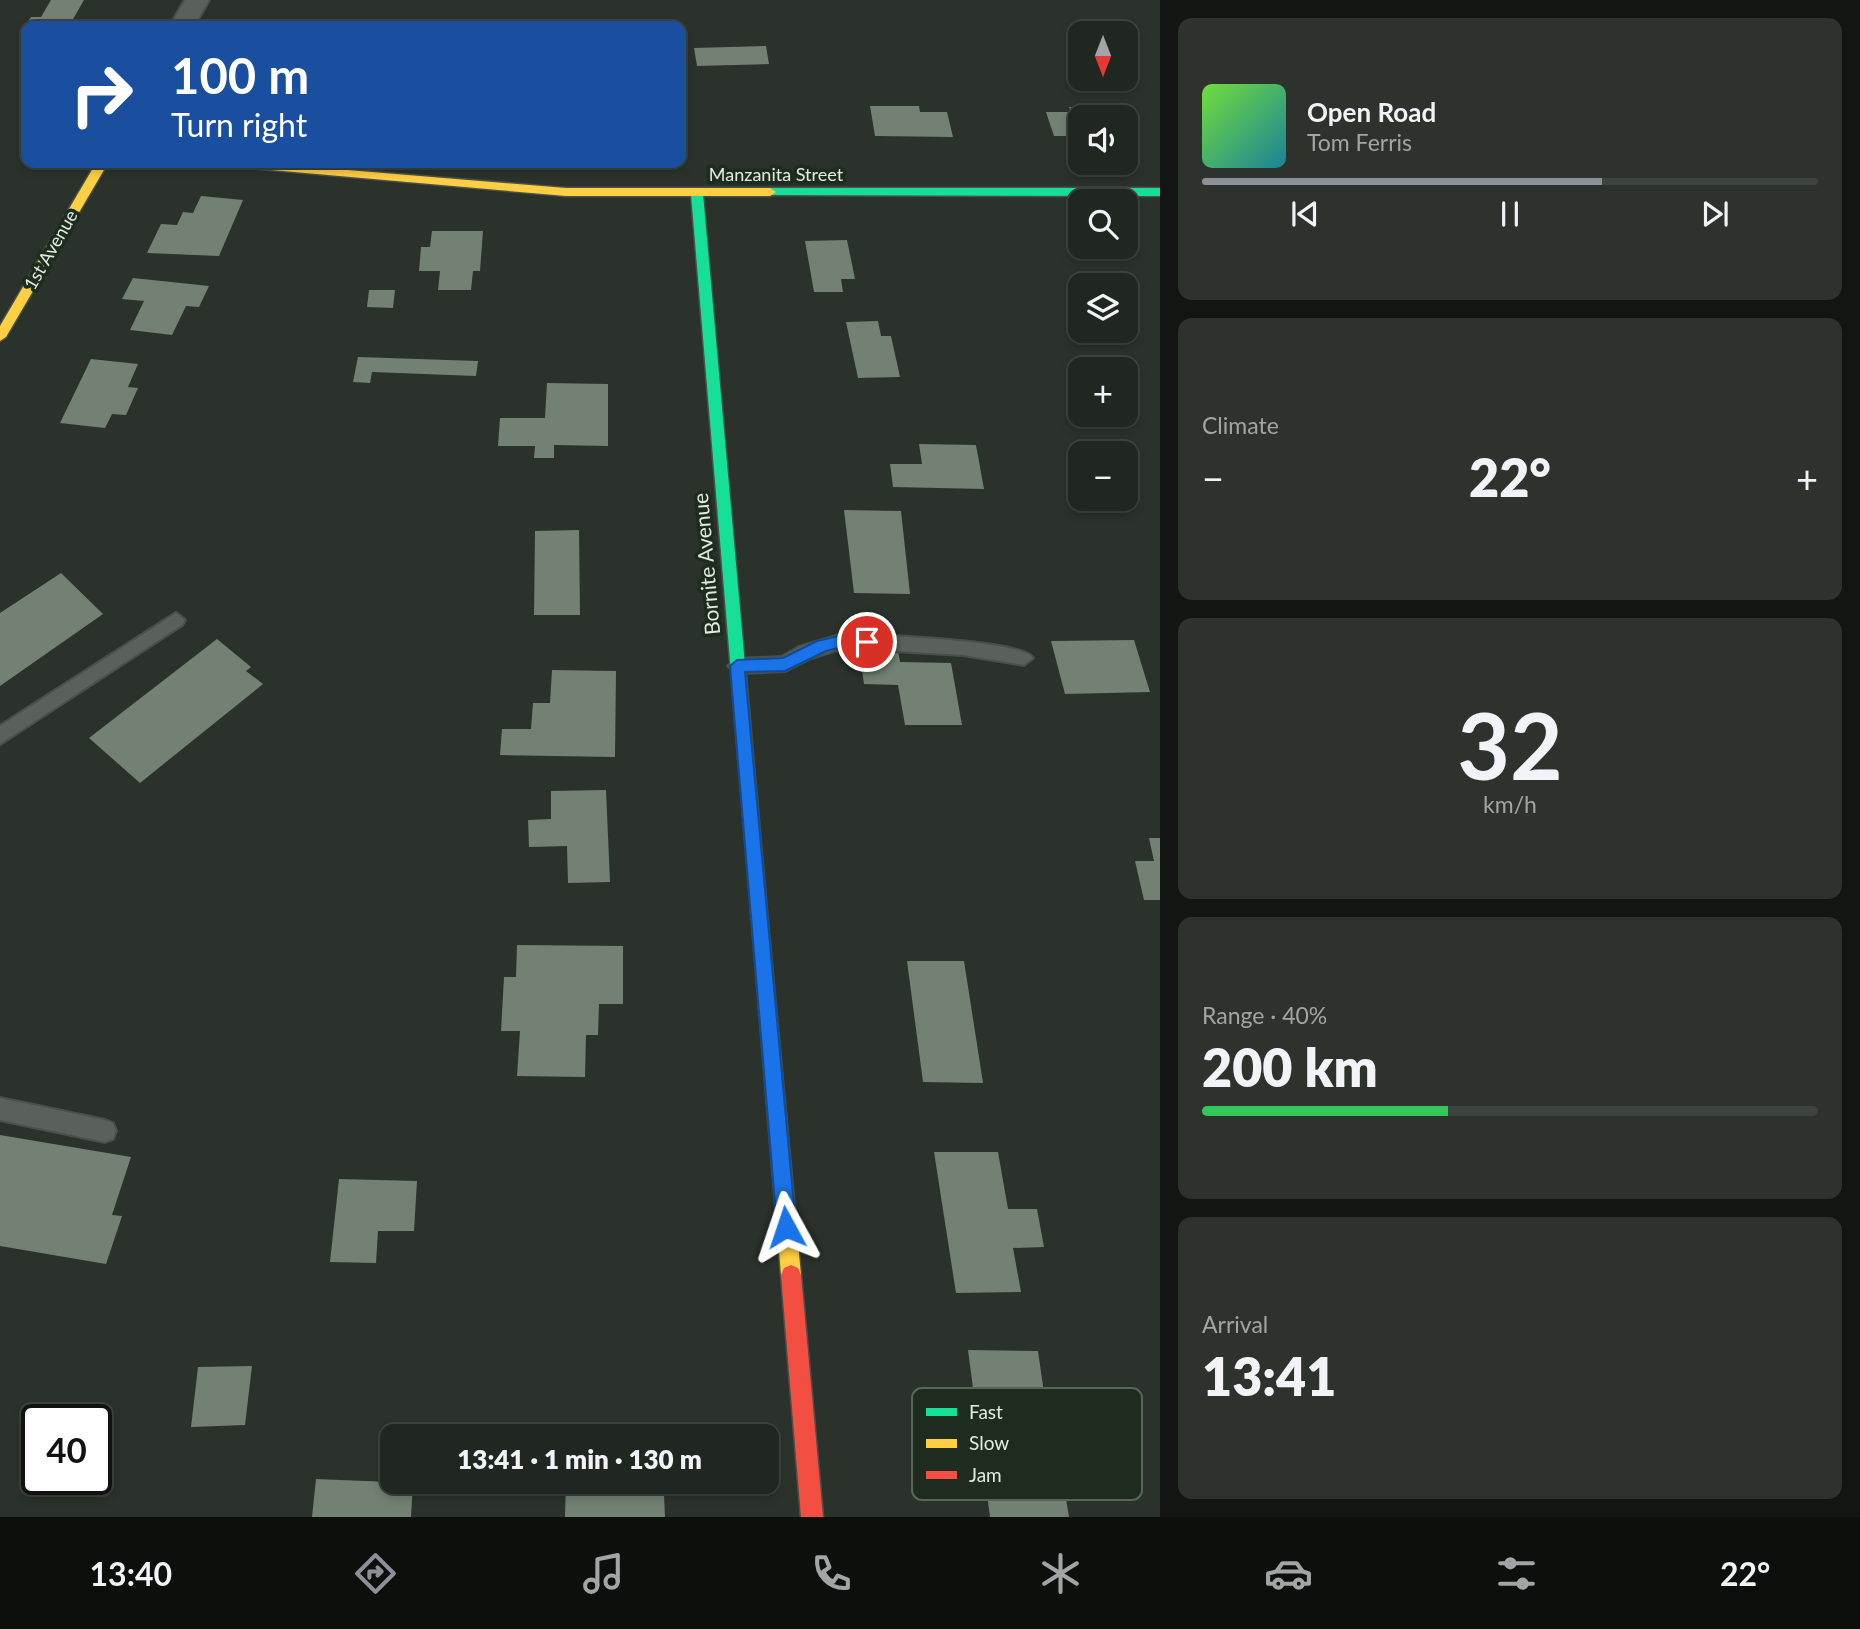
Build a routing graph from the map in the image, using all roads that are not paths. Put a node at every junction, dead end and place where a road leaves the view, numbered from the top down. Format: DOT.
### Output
graph roads {
  1 [pos="197,0"];
  2 [pos="185,21"];
  3 [pos="99,168"];
  4 [pos="280,168"];
  5 [pos="1160,192"];
  6 [pos="697,194"];
  7 [pos="0,337"];
  8 [pos="176,620"];
  9 [pos="1024,659"];
  10 [pos="737,666"];
  11 [pos="0,736"];
  12 [pos="0,1109"];
  13 [pos="105,1131"];
  14 [pos="812,1517"];
  1 -- 2 [label="street"];
  3 -- 7 [label="street, 1st Avenue"];
  4 -- 6 [label="street, Manzanita Street"];
  5 -- 6 [label="street, Manzanita Street"];
  6 -- 10 [label="street, Bornite Avenue"];
  8 -- 11 [label="lane"];
  9 -- 10 [label="lane"];
  10 -- 14 [label="street, Bornite Avenue"];
  12 -- 13 [label="lane"];
}
